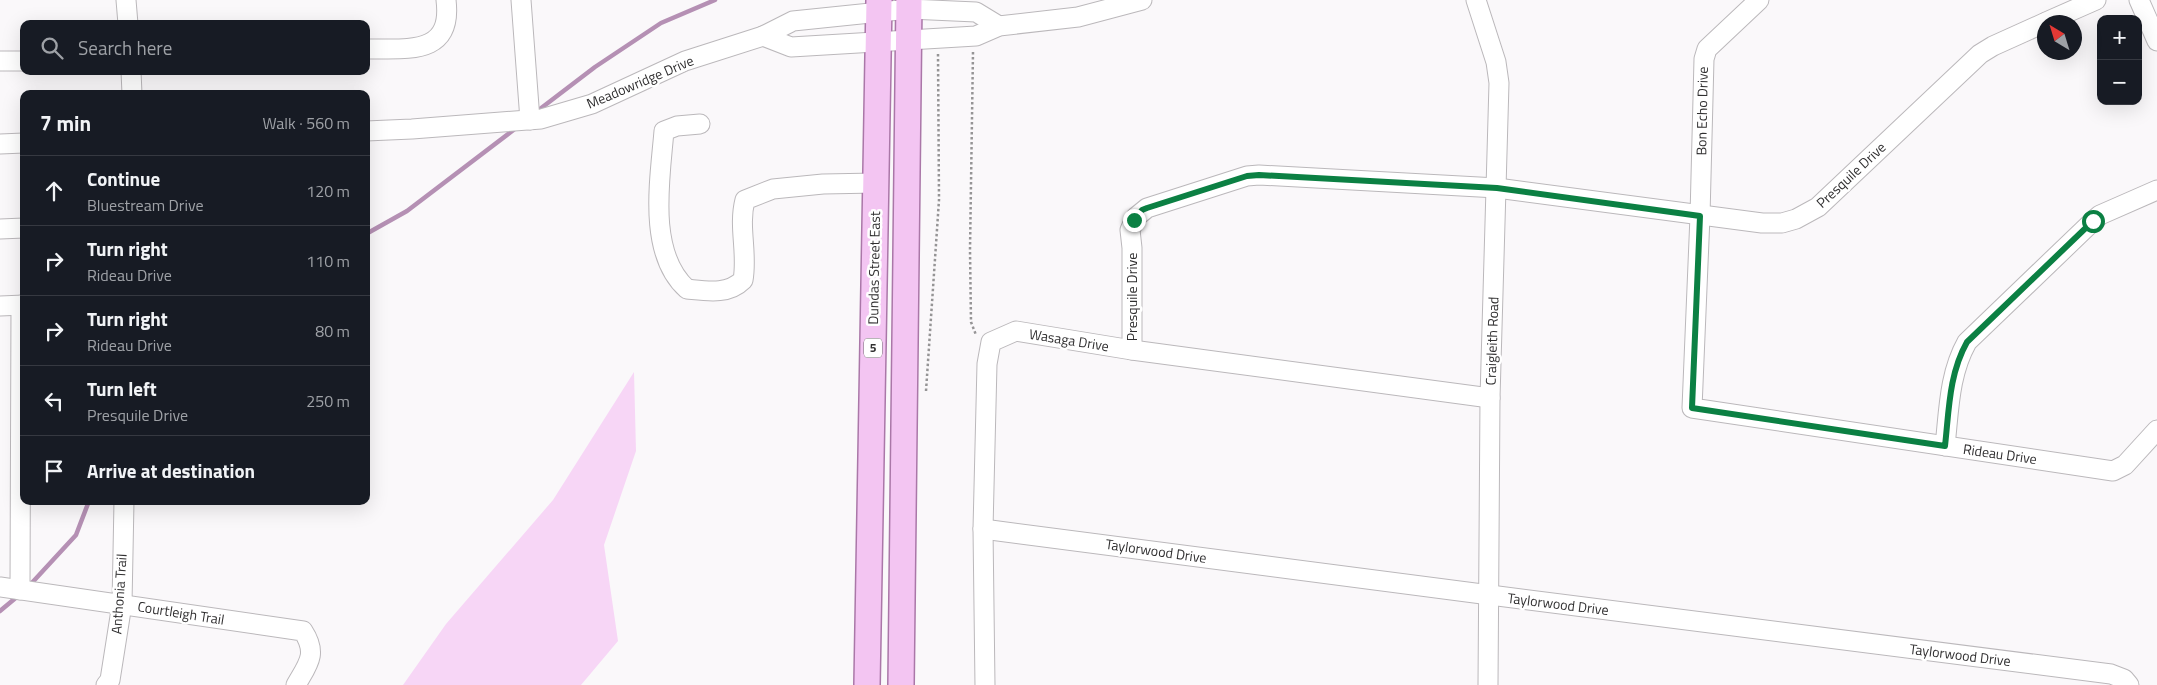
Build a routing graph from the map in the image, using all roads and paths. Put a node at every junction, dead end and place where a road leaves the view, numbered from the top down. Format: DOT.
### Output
graph roads {
  1 [pos="126,0"];
  2 [pos="446,0"];
  3 [pos="521,0"];
  4 [pos="1142,0"];
  5 [pos="1476,0"];
  6 [pos="1759,0"];
  7 [pos="2096,0"];
  8 [pos="2139,0"];
  9 [pos="909,4"];
  10 [pos="879,6"];
  11 [pos="2063,15"];
  12 [pos="128,20"];
  13 [pos="999,26"];
  14 [pos="2037,27"];
  15 [pos="763,36"];
  16 [pos="908,39"];
  17 [pos="878,40"];
  18 [pos="2157,41"];
  19 [pos="973,48"];
  20 [pos="370,49"];
  21 [pos="938,54"];
  22 [pos="20,60"];
  23 [pos="0,62"];
  24 [pos="131,75"];
  25 [pos="132,90"];
  26 [pos="530,120"];
  27 [pos="700,124"];
  28 [pos="370,131"];
  29 [pos="20,143"];
  30 [pos="0,144"];
  31 [pos="876,183"];
  32 [pos="1497,188"];
  33 [pos="2157,190"];
  34 [pos="1700,216"];
  35 [pos="20,228"];
  36 [pos="0,229"];
  37 [pos="20,305"];
  38 [pos="0,306"];
  39 [pos="991,342"];
  40 [pos="1132,350"];
  41 [pos="1490,398"];
  42 [pos="925,400"];
  43 [pos="2157,430"];
  44 [pos="1945,446"];
  45 [pos="21,505"];
  46 [pos="124,505"];
  47 [pos="983,529"];
  48 [pos="0,587"];
  49 [pos="20,590"];
  50 [pos="1490,595"];
  51 [pos="122,604"];
  52 [pos="106,685"];
  53 [pos="296,685"];
  54 [pos="867,685"];
  55 [pos="901,685"];
  56 [pos="985,685"];
  57 [pos="1488,685"];
  58 [pos="2129,685"];
  1 -- 12 [label="street"];
  2 -- 20 [label="street"];
  3 -- 26 [label="street"];
  4 -- 13 [label="street"];
  5 -- 32 [label="street, Craigleith Road"];
  6 -- 34 [label="street, Bon Echo Drive"];
  7 -- 11 [label="street, Presquile Drive"];
  8 -- 18 [label="street"];
  9 -- 10 [label="street, Meadowridge Drive"];
  9 -- 13 [label="street, Meadowridge Drive"];
  9 -- 16 [label="main road"];
  10 -- 15 [label="street, Meadowridge Drive"];
  10 -- 17 [label="main road, Dundas Street East / 5"];
  13 -- 16 [label="street"];
  14 -- 34 [label="street, Presquile Drive"];
  15 -- 17 [label="street"];
  15 -- 26 [label="street, Meadowridge Drive"];
  16 -- 17 [label="street"];
  16 -- 55 [label="main road"];
  17 -- 31 [label="main road, Dundas Street East / 5"];
  19 -- 39 [label="path"];
  21 -- 42 [label="path"];
  22 -- 23 [label="street"];
  24 -- 25 [label="street"];
  26 -- 28 [label="street, Meadowridge Drive"];
  27 -- 31 [label="street"];
  29 -- 30 [label="street"];
  31 -- 54 [label="main road, Dundas Street East / 5"];
  32 -- 34 [label="street, Presquile Drive"];
  32 -- 40 [label="street, Presquile Drive"];
  32 -- 41 [label="street, Craigleith Road"];
  33 -- 44 [label="street"];
  34 -- 44 [label="street, Rideau Drive"];
  35 -- 36 [label="street"];
  37 -- 38 [label="street"];
  39 -- 40 [label="street, Wasaga Drive"];
  39 -- 47 [label="street"];
  40 -- 41 [label="street, Wasaga Drive"];
  41 -- 50 [label="street, Craigleith Road"];
  43 -- 44 [label="street, Rideau Drive"];
  45 -- 49 [label="street"];
  46 -- 51 [label="street, Anthonia Trail"];
  47 -- 50 [label="street, Taylorwood Drive"];
  47 -- 56 [label="street"];
  48 -- 49 [label="street, Courtleigh Trail"];
  49 -- 51 [label="street, Courtleigh Trail"];
  50 -- 57 [label="street, Craigleith Road"];
  50 -- 58 [label="street, Taylorwood Drive"];
  51 -- 52 [label="street, Anthonia Trail"];
  51 -- 53 [label="street, Courtleigh Trail"];
}
